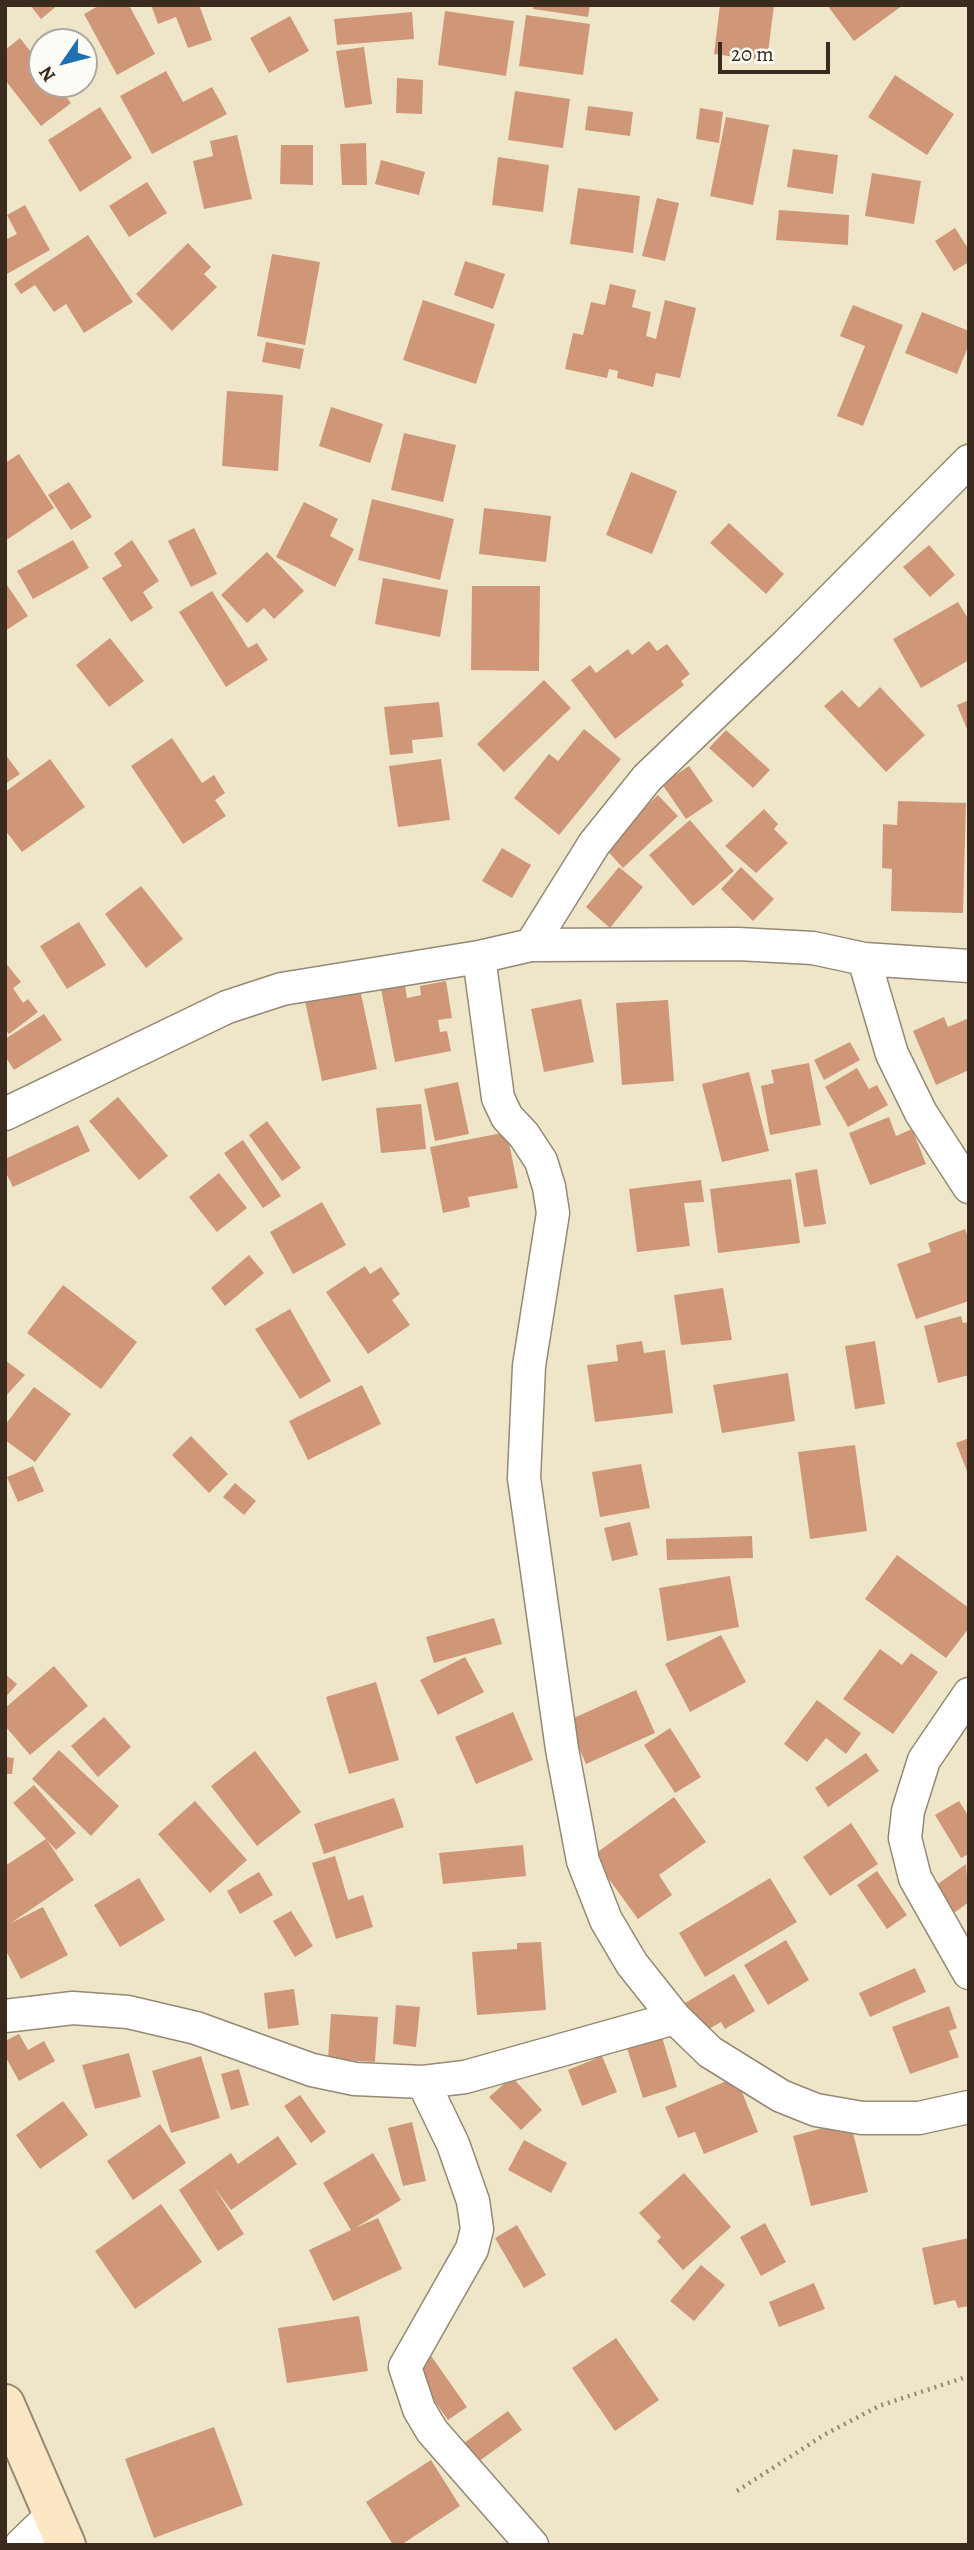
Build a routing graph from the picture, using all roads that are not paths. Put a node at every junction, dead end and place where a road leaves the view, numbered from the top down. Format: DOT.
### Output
graph roads {
  1 [pos="969,461"];
  2 [pos="531,945"];
  3 [pos="479,957"];
  4 [pos="863,959"];
  5 [pos="969,966"];
  6 [pos="5,1114"];
  7 [pos="969,1187"];
  8 [pos="969,1695"];
  9 [pos="969,1973"];
  10 [pos="5,2016"];
  11 [pos="676,2018"];
  12 [pos="423,2082"];
  13 [pos="969,2107"];
  14 [pos="5,2404"];
  15 [pos="59,2530"];
  16 [pos="21,2545"];
  17 [pos="531,2545"];
  1 -- 2 [label="street"];
  2 -- 3 [label="street"];
  2 -- 4 [label="street"];
  3 -- 6 [label="street"];
  3 -- 11 [label="street"];
  4 -- 5 [label="street"];
  4 -- 7 [label="street"];
  8 -- 9 [label="street"];
  10 -- 12 [label="street"];
  11 -- 12 [label="street"];
  11 -- 13 [label="street"];
  12 -- 17 [label="street"];
  14 -- 15 [label="main road"];
  15 -- 16 [label="street"];
}
